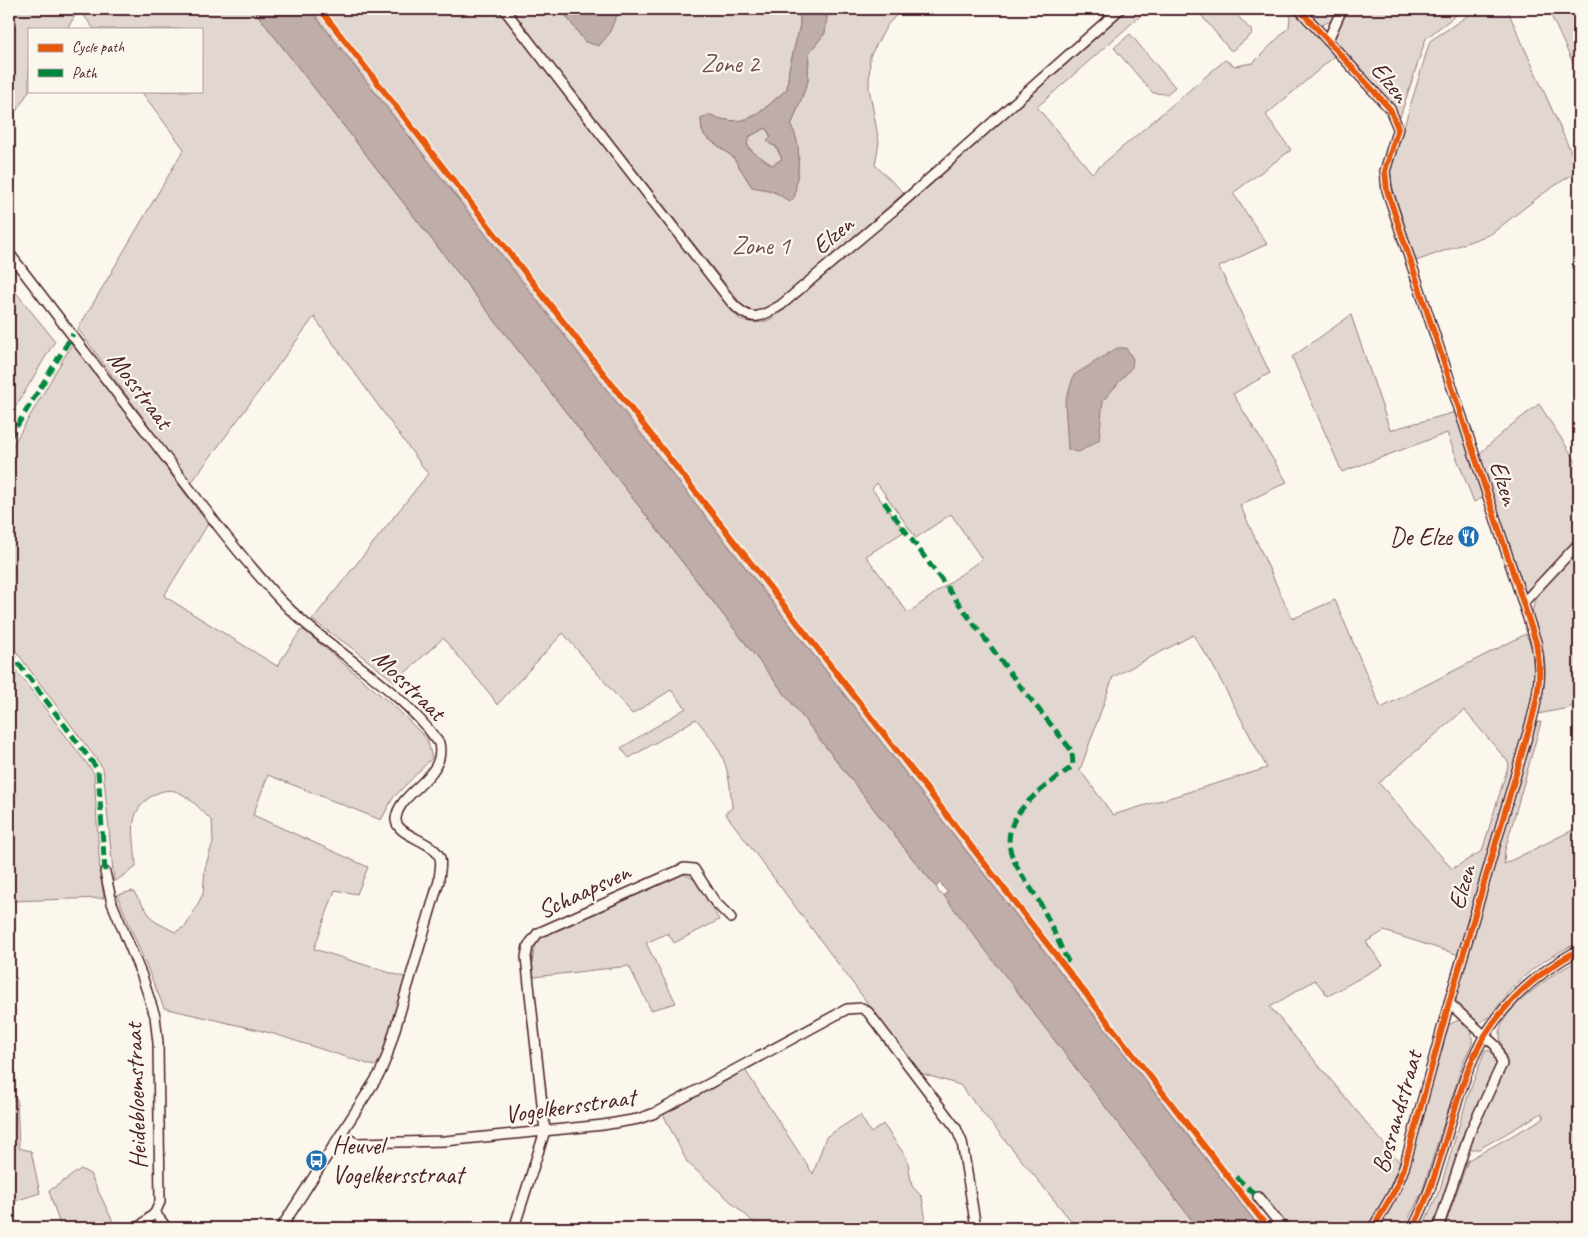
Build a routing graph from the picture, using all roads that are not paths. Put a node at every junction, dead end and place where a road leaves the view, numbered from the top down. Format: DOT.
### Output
graph roads {
  1 [pos="504,9"];
  2 [pos="1120,9"];
  3 [pos="1299,9"];
  4 [pos="1342,9"];
  5 [pos="1328,40"];
  6 [pos="9,253"];
  7 [pos="1579,543"];
  8 [pos="1522,603"];
  9 [pos="105,872"];
  10 [pos="731,918"];
  11 [pos="1579,950"];
  12 [pos="1449,1002"];
  13 [pos="1486,1035"];
  14 [pos="545,1132"];
  15 [pos="341,1135"];
  16 [pos="1258,1197"];
  17 [pos="156,1213"];
  18 [pos="138,1228"];
  19 [pos="167,1228"];
  20 [pos="281,1228"];
  21 [pos="514,1228"];
  22 [pos="976,1228"];
  23 [pos="1283,1228"];
  24 [pos="1373,1228"];
  25 [pos="1412,1228"];
  26 [pos="1438,1228"];
  1 -- 2 [label="street, Elzen"];
  3 -- 5 [label="street, Elzen"];
  4 -- 5 [label="street"];
  5 -- 8 [label="street, Elzen"];
  6 -- 15 [label="street, Mosstraat"];
  7 -- 8 [label="street"];
  8 -- 12 [label="street, Elzen"];
  9 -- 17 [label="street, Heidebloemstraat"];
  10 -- 14 [label="street, Schaapsven"];
  11 -- 13 [label="street"];
  12 -- 13 [label="street"];
  12 -- 24 [label="street, Bosrandstraat"];
  13 -- 25 [label="street"];
  13 -- 26 [label="street"];
  14 -- 15 [label="street, Vogelkersstraat"];
  14 -- 21 [label="street"];
  14 -- 22 [label="street, Vogelkersstraat"];
  15 -- 20 [label="street, Mosstraat"];
  16 -- 23 [label="street"];
  17 -- 18 [label="street"];
  17 -- 19 [label="street"];
}
